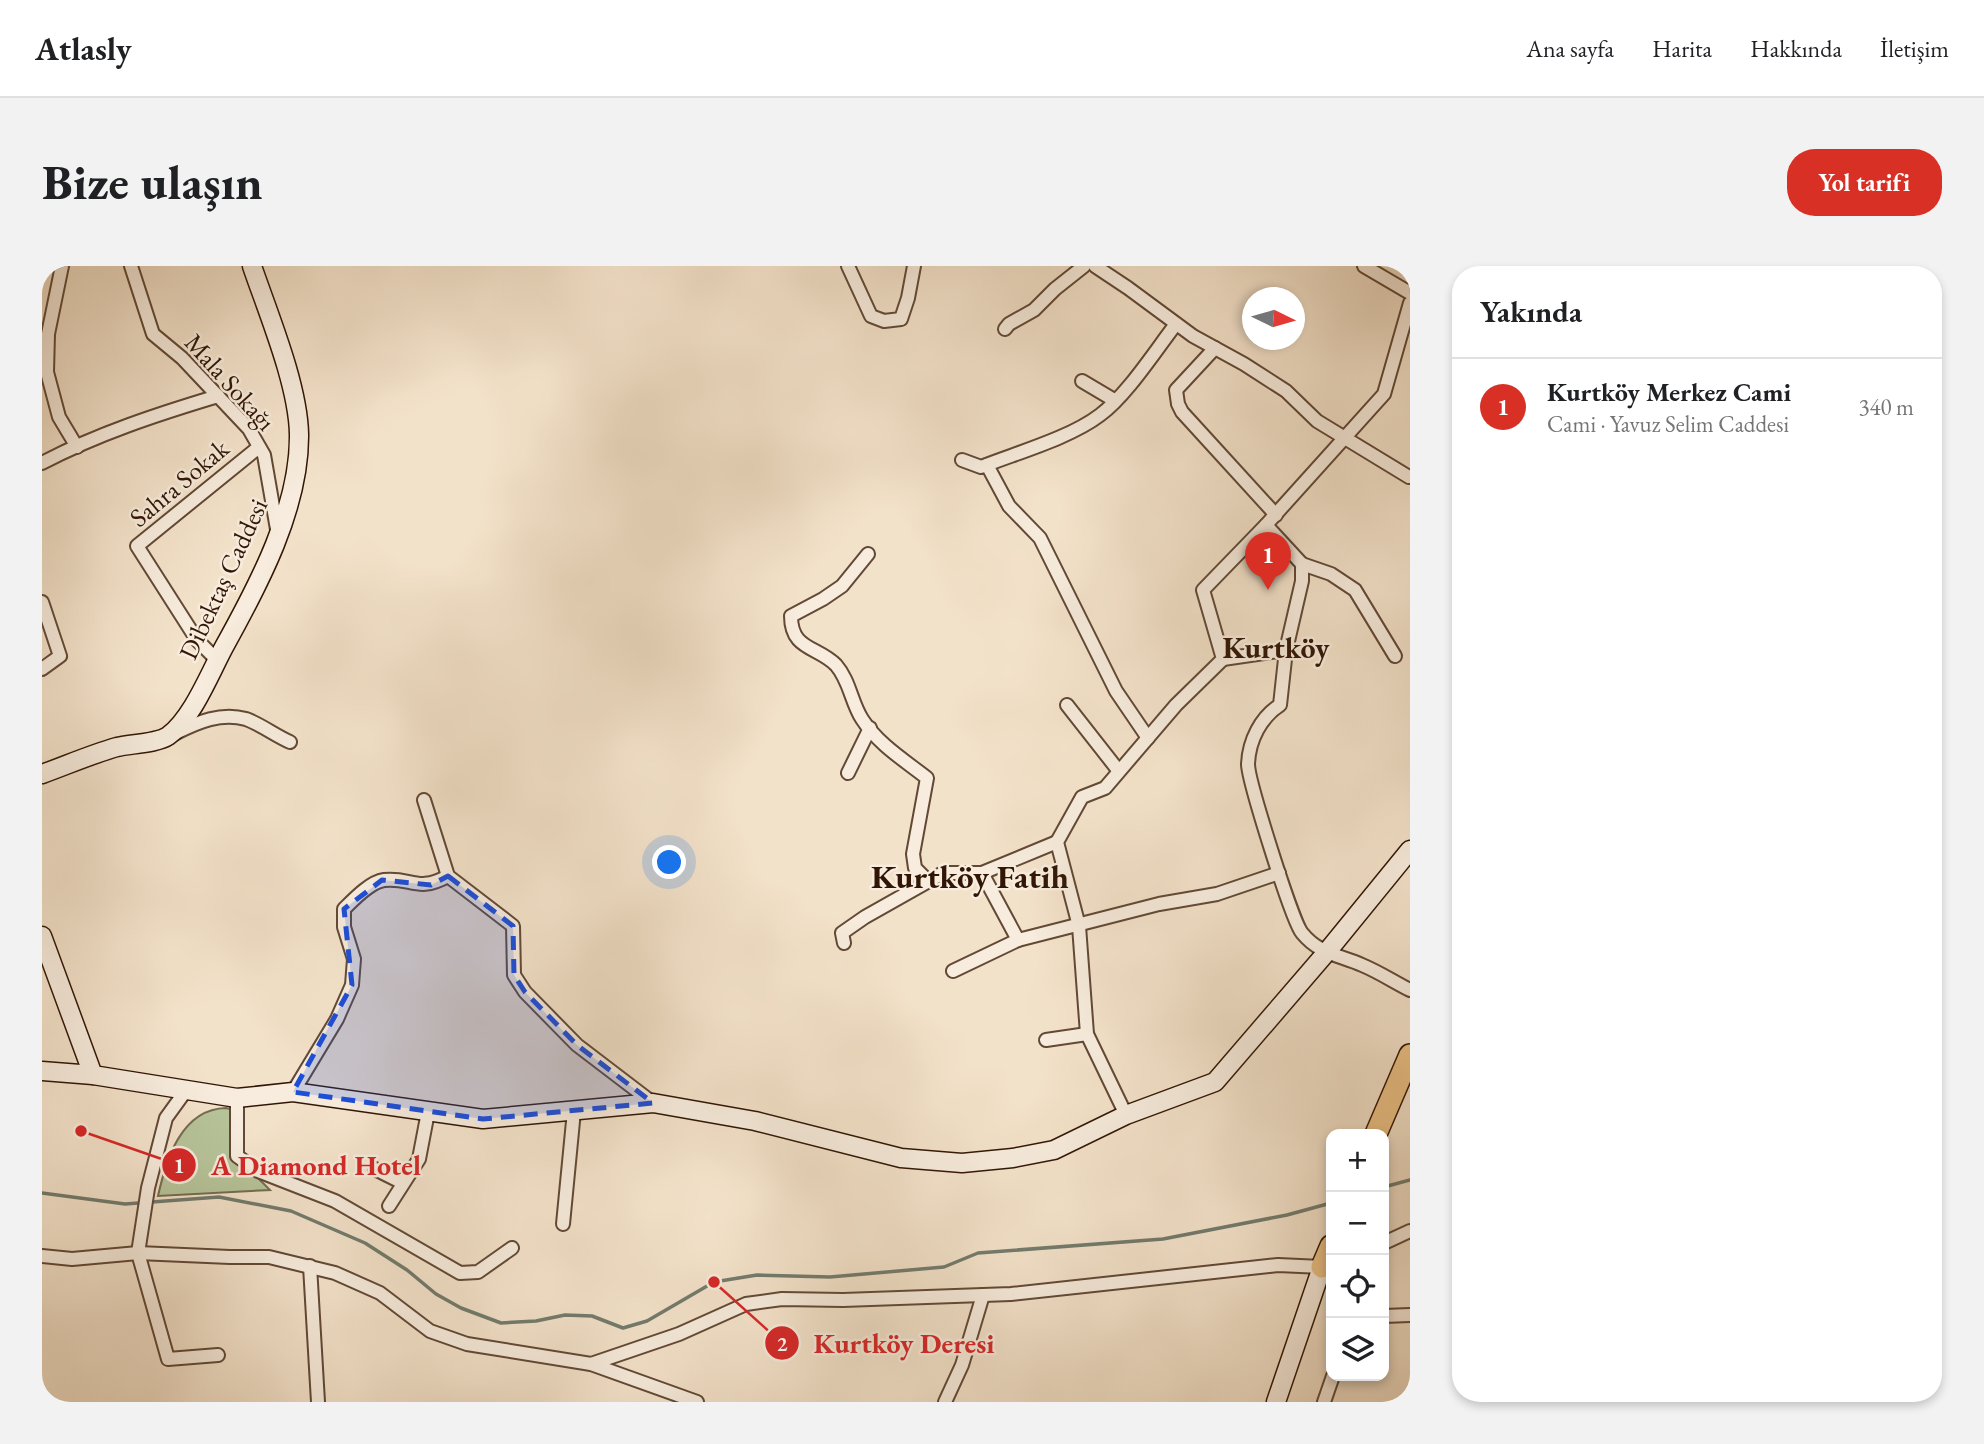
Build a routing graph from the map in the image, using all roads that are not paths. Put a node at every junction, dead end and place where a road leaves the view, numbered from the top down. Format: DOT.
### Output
graph roads {
  1 [pos="62,266"];
  2 [pos="131,266"];
  3 [pos="252,266"];
  4 [pos="848,266"];
  5 [pos="914,266"];
  6 [pos="1084,266"];
  7 [pos="1095,266"];
  8 [pos="1364,266"];
  9 [pos="1410,293"];
  10 [pos="1410,303"];
  11 [pos="1176,324"];
  12 [pos="1005,330"];
  13 [pos="1215,348"];
  14 [pos="1082,381"];
  15 [pos="218,396"];
  16 [pos="1114,400"];
  17 [pos="1344,439"];
  18 [pos="77,447"];
  19 [pos="259,447"];
  20 [pos="962,460"];
  21 [pos="42,463"];
  22 [pos="987,465"];
  23 [pos="1409,477"];
  24 [pos="1276,514"];
  25 [pos="1266,525"];
  26 [pos="278,536"];
  27 [pos="868,554"];
  28 [pos="1302,564"];
  29 [pos="42,602"];
  30 [pos="1286,649"];
  31 [pos="1395,656"];
  32 [pos="1223,659"];
  33 [pos="217,660"];
  34 [pos="42,669"];
  35 [pos="1068,705"];
  36 [pos="870,728"];
  37 [pos="167,737"];
  38 [pos="1148,738"];
  39 [pos="290,742"];
  40 [pos="1118,770"];
  41 [pos="848,773"];
  42 [pos="42,774"];
  43 [pos="424,800"];
  44 [pos="1057,842"];
  45 [pos="1410,850"];
  46 [pos="982,873"];
  47 [pos="1279,873"];
  48 [pos="448,876"];
  49 [pos="929,881"];
  50 [pos="1079,926"];
  51 [pos="42,936"];
  52 [pos="1018,940"];
  53 [pos="844,943"];
  54 [pos="1326,953"];
  55 [pos="953,971"];
  56 [pos="1410,990"];
  57 [pos="1087,1034"];
  58 [pos="1046,1040"];
  59 [pos="1410,1055"];
  60 [pos="42,1071"];
  61 [pos="93,1074"];
  62 [pos="187,1089"];
  63 [pos="293,1092"];
  64 [pos="237,1098"];
  65 [pos="653,1103"];
  66 [pos="575,1111"];
  67 [pos="428,1112"];
  68 [pos="1126,1115"];
  69 [pos="1378,1129"];
  70 [pos="375,1170"];
  71 [pos="403,1183"];
  72 [pos="389,1206"];
  73 [pos="563,1224"];
  74 [pos="1410,1231"];
  75 [pos="1389,1241"];
  76 [pos="512,1248"];
  77 [pos="138,1254"];
  78 [pos="1327,1255"];
  79 [pos="42,1256"];
  80 [pos="310,1266"];
  81 [pos="1322,1267"];
  82 [pos="983,1295"];
  83 [pos="1410,1315"];
  84 [pos="1389,1316"];
  85 [pos="218,1355"];
  86 [pos="591,1364"];
  87 [pos="1331,1381"];
  88 [pos="677,1399"];
  89 [pos="318,1402"];
  90 [pos="697,1402"];
  91 [pos="945,1402"];
  92 [pos="1276,1402"];
  93 [pos="1324,1402"];
  1 -- 18 [label="street"];
  2 -- 15 [label="street, Mala Sokağı"];
  3 -- 26 [label="street, Dibektaş Caddesi"];
  4 -- 5 [label="street"];
  6 -- 12 [label="street"];
  7 -- 11 [label="street"];
  8 -- 9 [label="street"];
  10 -- 17 [label="street"];
  11 -- 13 [label="street"];
  11 -- 16 [label="street"];
  13 -- 17 [label="street"];
  13 -- 24 [label="street"];
  14 -- 16 [label="street"];
  15 -- 18 [label="street"];
  15 -- 19 [label="street, Mala Sokağı"];
  16 -- 22 [label="street"];
  17 -- 23 [label="street"];
  17 -- 24 [label="street"];
  18 -- 21 [label="street"];
  19 -- 26 [label="street, Mala Sokağı"];
  19 -- 33 [label="street, Sahra Sokak"];
  20 -- 22 [label="street"];
  22 -- 38 [label="street"];
  24 -- 25 [label="street"];
  25 -- 28 [label="street"];
  25 -- 32 [label="street"];
  26 -- 33 [label="street, Dibektaş Caddesi"];
  27 -- 36 [label="street"];
  28 -- 30 [label="street"];
  28 -- 31 [label="street"];
  29 -- 34 [label="street"];
  30 -- 32 [label="street"];
  30 -- 47 [label="street"];
  32 -- 38 [label="street"];
  33 -- 37 [label="street, Dibektaş Caddesi"];
  35 -- 40 [label="street"];
  36 -- 41 [label="street"];
  36 -- 49 [label="street"];
  37 -- 39 [label="street"];
  37 -- 42 [label="street"];
  38 -- 40 [label="street"];
  40 -- 44 [label="street"];
  43 -- 48 [label="street"];
  44 -- 46 [label="street"];
  44 -- 50 [label="street"];
  45 -- 54 [label="street"];
  46 -- 49 [label="street"];
  46 -- 52 [label="street"];
  47 -- 50 [label="street"];
  47 -- 54 [label="street"];
  48 -- 63 [label="street"];
  48 -- 65 [label="street"];
  49 -- 53 [label="street"];
  50 -- 52 [label="street"];
  50 -- 57 [label="street"];
  51 -- 61 [label="street"];
  52 -- 55 [label="street"];
  54 -- 56 [label="street"];
  54 -- 68 [label="street"];
  57 -- 58 [label="street"];
  57 -- 68 [label="street"];
  59 -- 69 [label="main road"];
  60 -- 61 [label="street"];
  61 -- 62 [label="street"];
  62 -- 64 [label="street"];
  62 -- 77 [label="street"];
  63 -- 64 [label="street"];
  63 -- 67 [label="street"];
  64 -- 76 [label="street"];
  65 -- 66 [label="street"];
  65 -- 68 [label="street"];
  66 -- 67 [label="street"];
  66 -- 73 [label="street"];
  67 -- 71 [label="street"];
  70 -- 71 [label="street"];
  71 -- 72 [label="street"];
  74 -- 75 [label="street"];
  77 -- 79 [label="street"];
  77 -- 80 [label="street"];
  77 -- 85 [label="street"];
  78 -- 81 [label="main road"];
  80 -- 86 [label="street"];
  80 -- 89 [label="street"];
  81 -- 82 [label="street"];
  81 -- 92 [label="street"];
  82 -- 86 [label="street"];
  82 -- 91 [label="street"];
  83 -- 84 [label="street"];
  86 -- 88 [label="street"];
  87 -- 93 [label="street"];
  88 -- 90 [label="street"];
}
